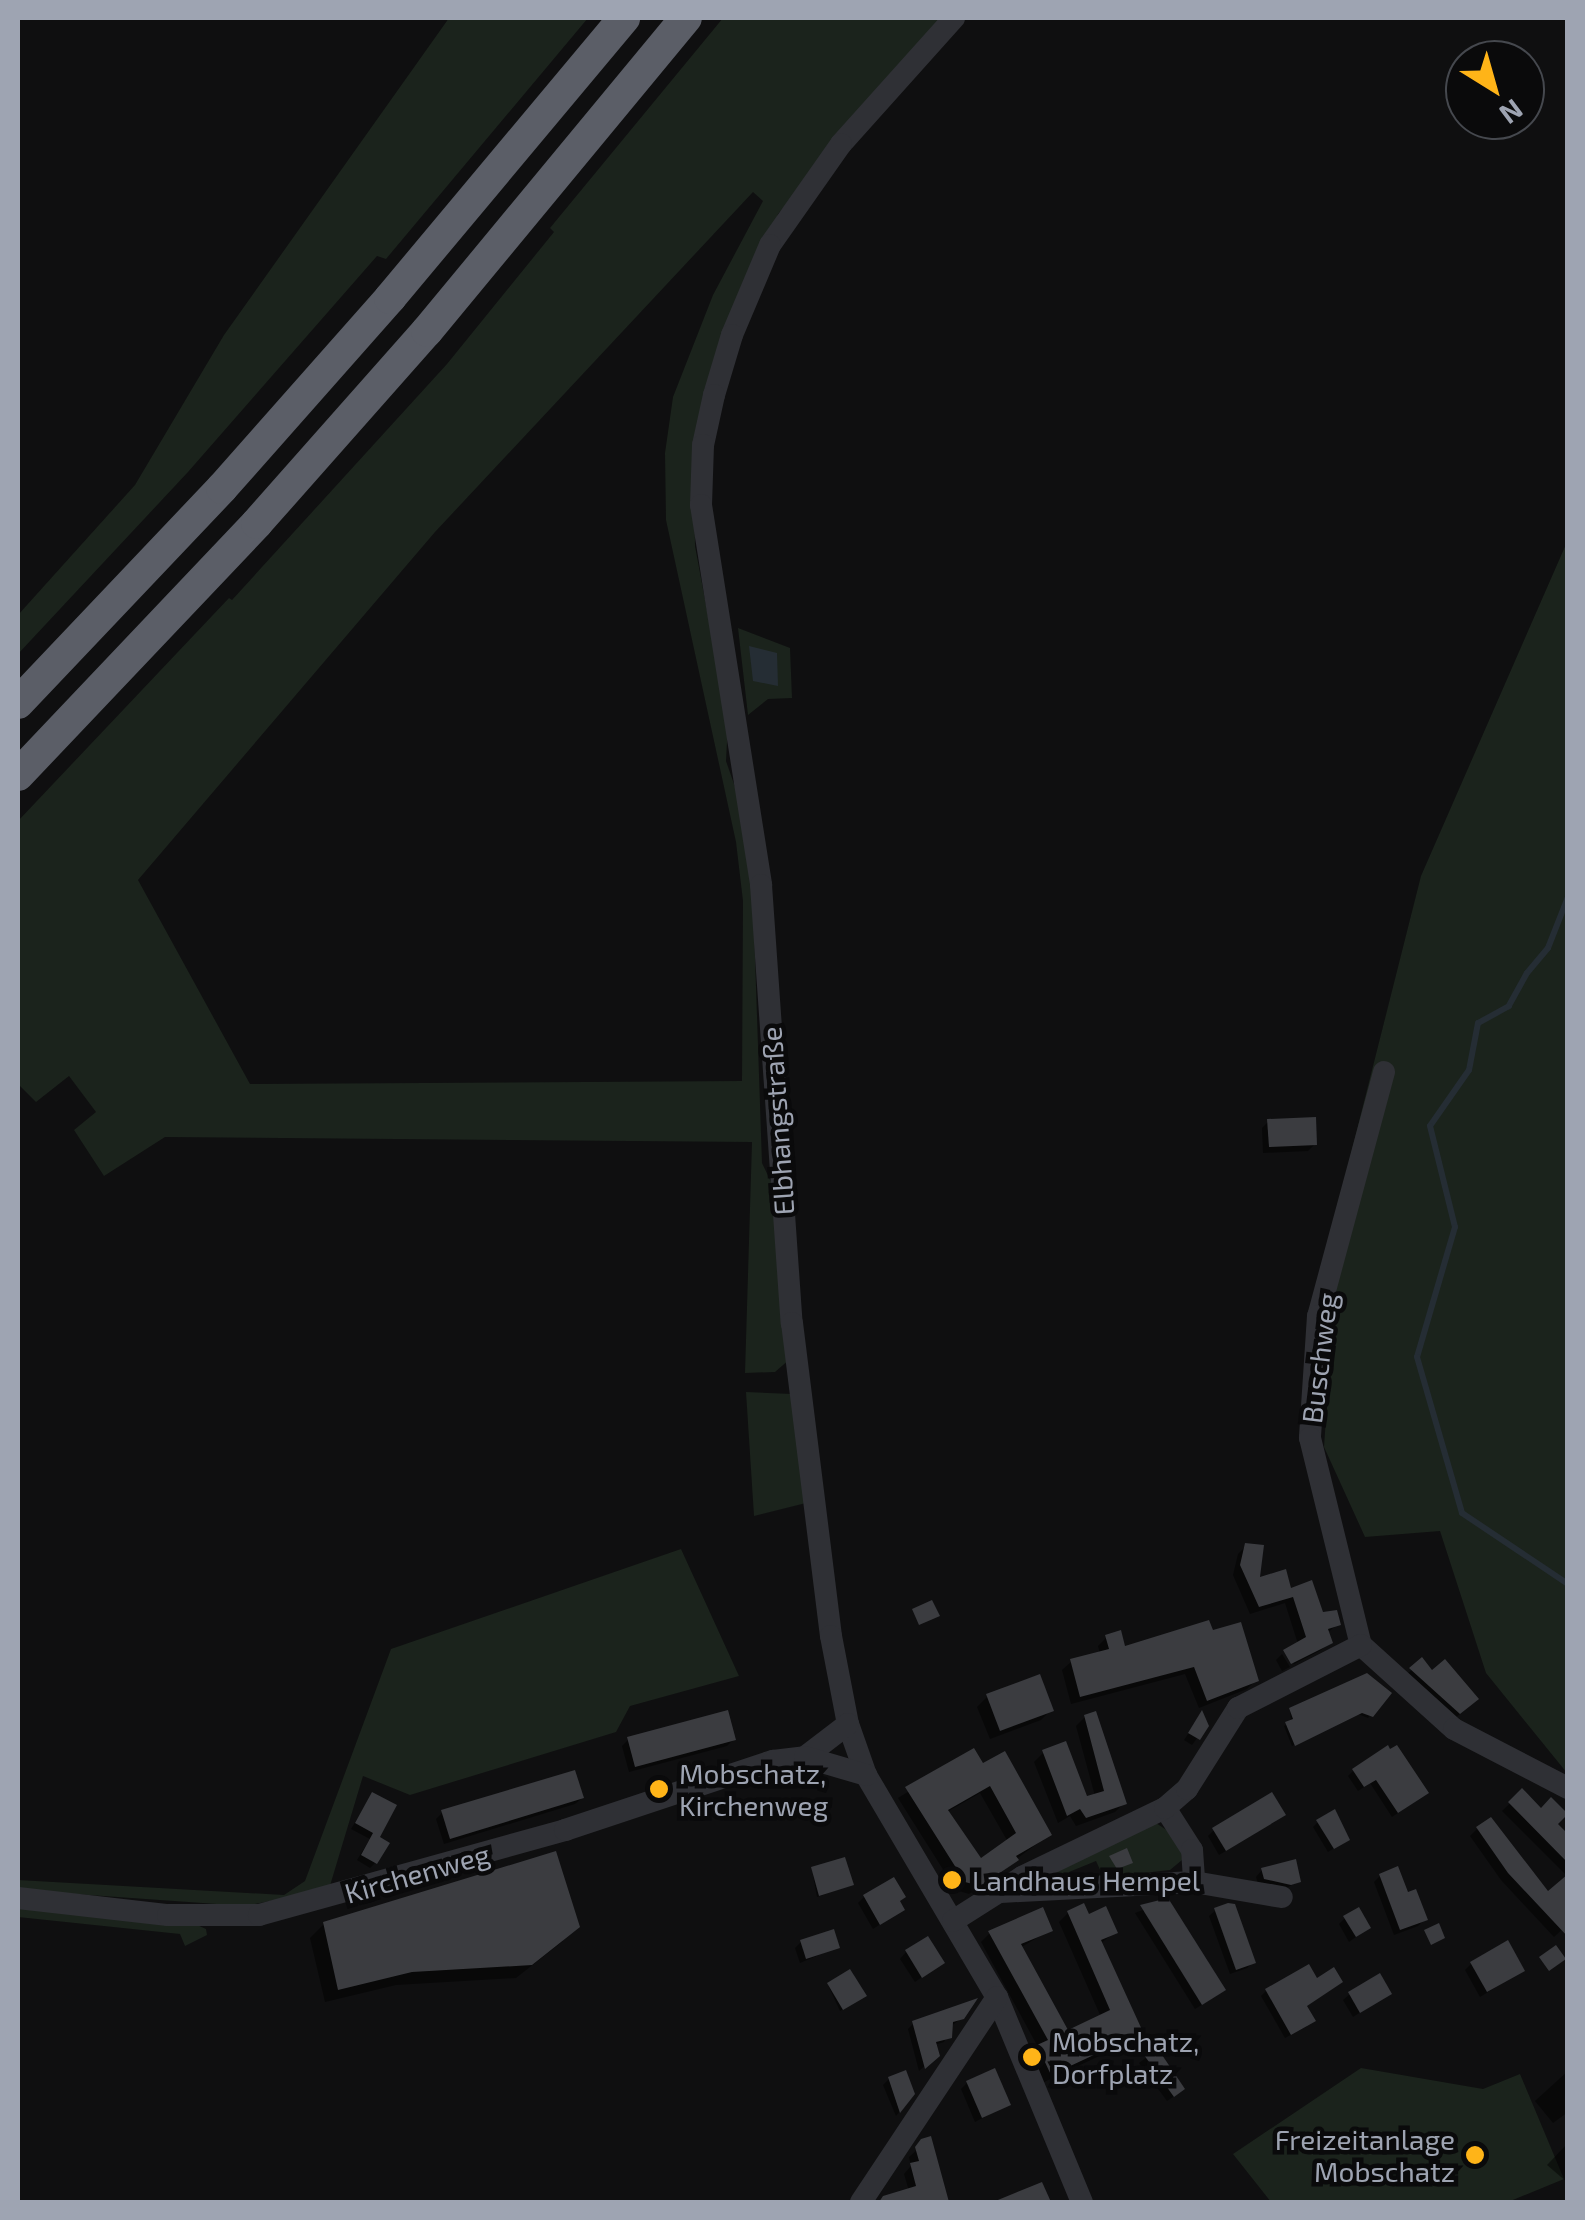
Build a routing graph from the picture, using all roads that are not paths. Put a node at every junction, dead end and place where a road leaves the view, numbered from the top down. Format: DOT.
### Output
graph roads {
  1 [pos="624,18"];
  2 [pos="686,18"];
  3 [pos="954,18"];
  4 [pos="18,704"];
  5 [pos="52,740"];
  6 [pos="18,775"];
  7 [pos="18,792"];
  8 [pos="1384,1072"];
  9 [pos="1361,1645"];
  10 [pos="848,1724"];
  11 [pos="805,1757"];
  12 [pos="866,1775"];
  13 [pos="1568,1788"];
  14 [pos="1166,1808"];
  15 [pos="1194,1882"];
  16 [pos="1002,1892"];
  17 [pos="1282,1897"];
  18 [pos="18,1898"];
  19 [pos="953,1921"];
  20 [pos="997,1997"];
  21 [pos="861,2202"];
  22 [pos="1082,2202"];
  1 -- 4 [label="highway"];
  2 -- 5 [label="highway"];
  3 -- 10 [label="street, Elbhangstraße"];
  5 -- 6 [label="highway"];
  5 -- 7 [label="highway"];
  8 -- 9 [label="street, Buschweg"];
  9 -- 13 [label="street"];
  9 -- 14 [label="street"];
  10 -- 11 [label="street, Kirchenweg"];
  10 -- 12 [label="street, Elbhangstraße"];
  11 -- 12 [label="street, Kirchenweg"];
  11 -- 18 [label="street, Kirchenweg"];
  12 -- 19 [label="street, Elbhangstraße"];
  14 -- 15 [label="street"];
  14 -- 16 [label="street"];
  15 -- 16 [label="street"];
  15 -- 17 [label="street"];
  16 -- 19 [label="street"];
  19 -- 20 [label="street, Elbhangstraße"];
  20 -- 21 [label="street"];
  20 -- 22 [label="street, Elbhangstraße"];
}
